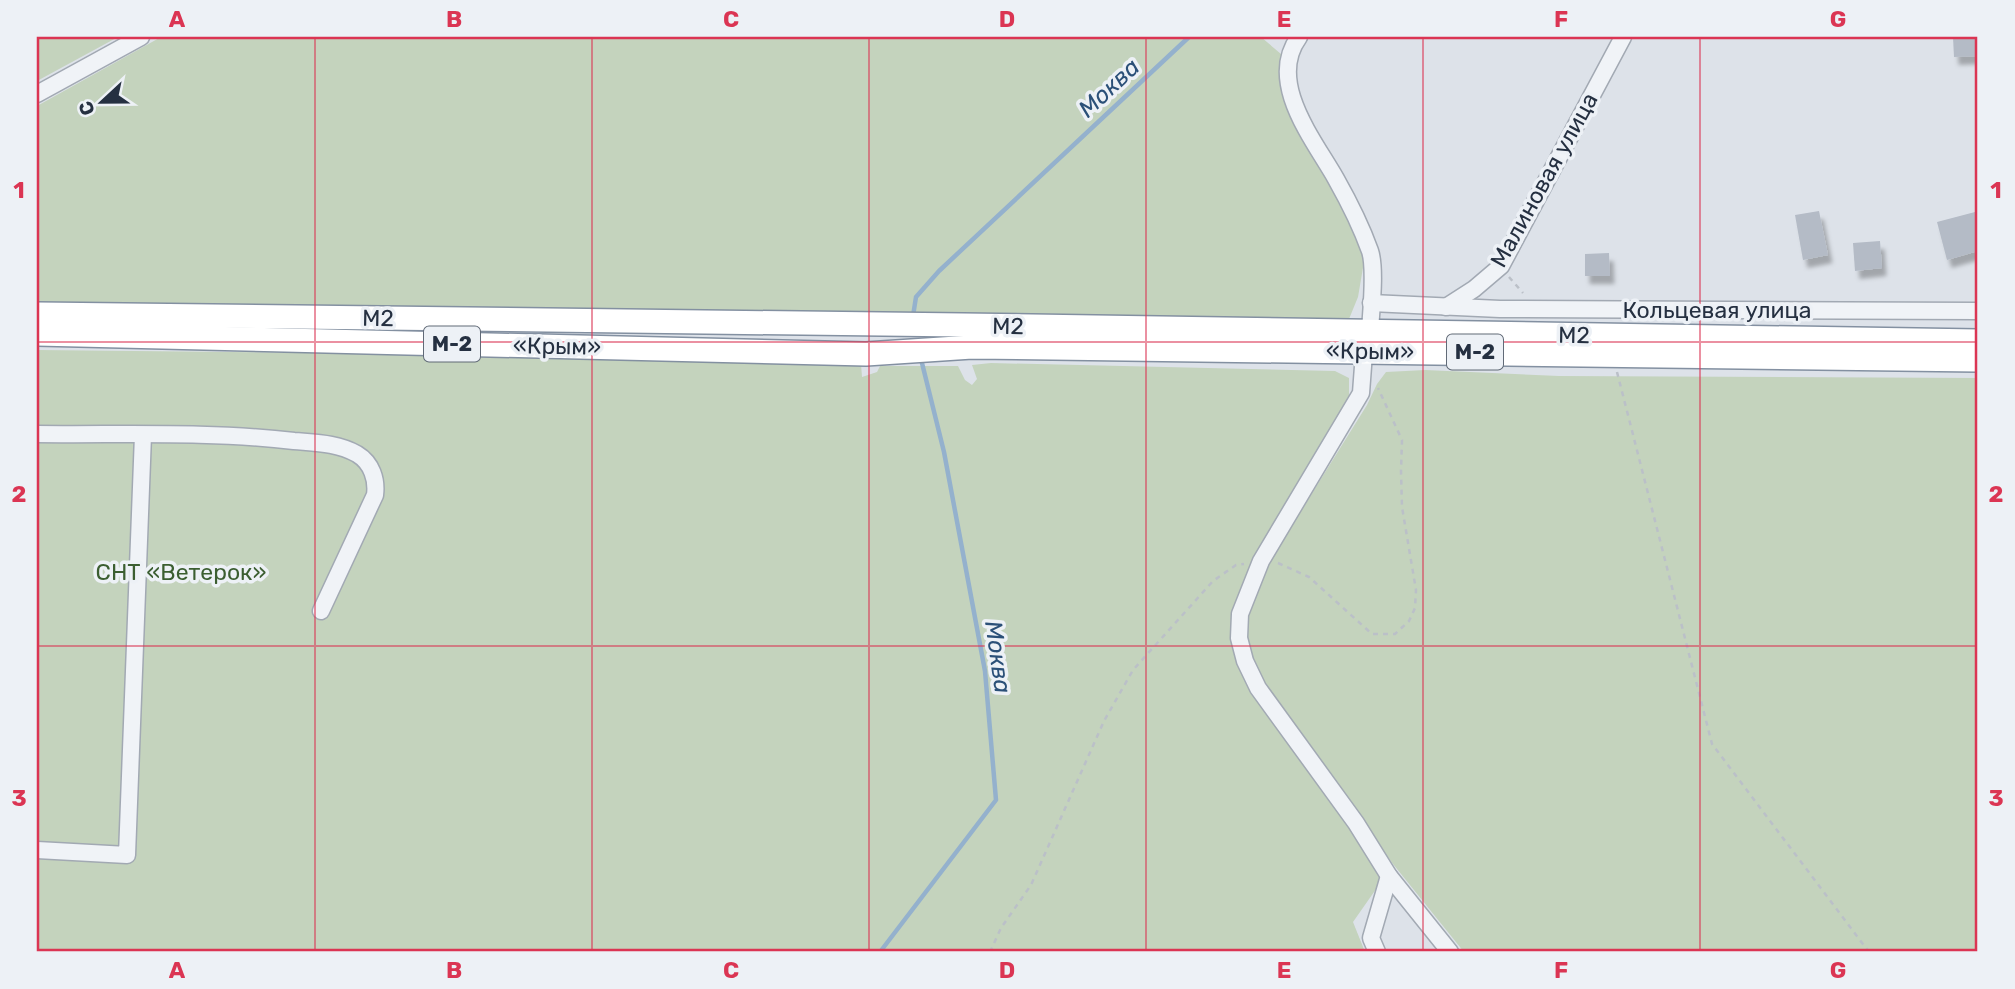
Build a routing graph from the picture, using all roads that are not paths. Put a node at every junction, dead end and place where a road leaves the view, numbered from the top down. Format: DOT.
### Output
graph roads {
  1 [pos="141,37"];
  2 [pos="1299,37"];
  3 [pos="1623,37"];
  4 [pos="37,94"];
  5 [pos="1371,303"];
  6 [pos="1446,307"];
  7 [pos="1978,311"];
  8 [pos="37,314"];
  9 [pos="37,334"];
  10 [pos="1978,341"];
  11 [pos="1367,342"];
  12 [pos="1978,360"];
  13 [pos="37,434"];
  14 [pos="143,435"];
  15 [pos="321,611"];
  16 [pos="37,850"];
  17 [pos="1389,876"];
  18 [pos="1377,952"];
  19 [pos="1450,952"];
  1 -- 4 [label="street"];
  2 -- 5 [label="street"];
  3 -- 6 [label="street, Малиновая улица"];
  5 -- 6 [label="street, Кольцевая улица"];
  5 -- 11 [label="street"];
  6 -- 7 [label="street, Кольцевая улица"];
  8 -- 11 [label="highway, М2"];
  9 -- 12 [label="highway, «Крым» / М-2"];
  10 -- 11 [label="highway, М2"];
  11 -- 17 [label="street"];
  13 -- 14 [label="street"];
  14 -- 15 [label="street"];
  14 -- 16 [label="street"];
  17 -- 18 [label="street"];
  17 -- 19 [label="street"];
}
